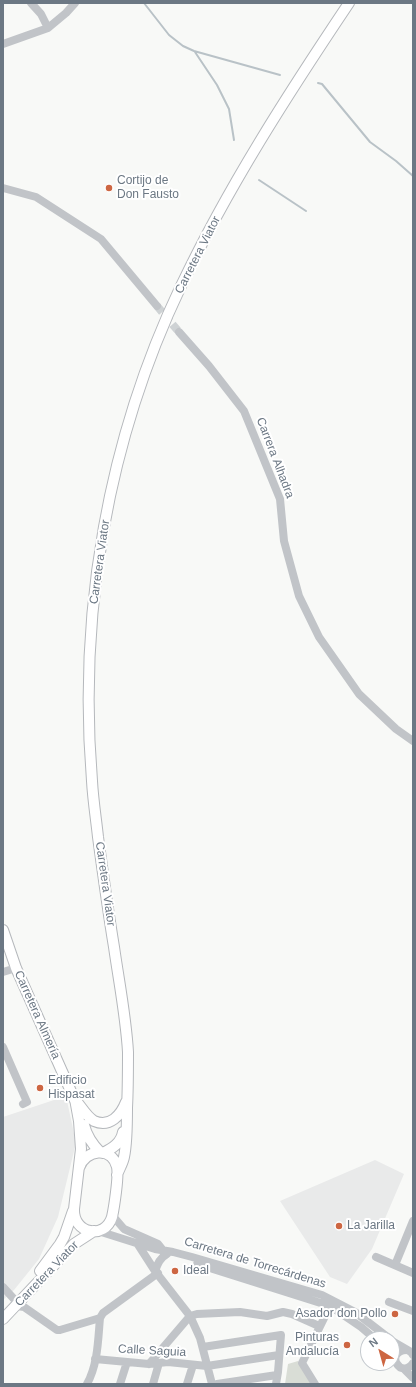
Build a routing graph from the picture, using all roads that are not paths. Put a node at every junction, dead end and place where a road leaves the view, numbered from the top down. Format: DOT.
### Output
graph roads {
  1 [pos="31,3"];
  2 [pos="75,3"];
  3 [pos="349,3"];
  4 [pos="48,28"];
  5 [pos="3,44"];
  6 [pos="3,188"];
  7 [pos="157,306"];
  8 [pos="179,332"];
  9 [pos="413,741"];
  10 [pos="3,930"];
  11 [pos="16,968"];
  12 [pos="3,972"];
  13 [pos="3,1047"];
  14 [pos="75,1099"];
  15 [pos="128,1099"];
  16 [pos="23,1104"];
  17 [pos="127,1118"];
  18 [pos="102,1153"];
  19 [pos="79,1168"];
  20 [pos="117,1175"];
  21 [pos="74,1209"];
  22 [pos="112,1215"];
  23 [pos="413,1221"];
  24 [pos="96,1231"];
  25 [pos="138,1243"];
  26 [pos="166,1252"];
  27 [pos="376,1257"];
  28 [pos="395,1265"];
  29 [pos="156,1272"];
  30 [pos="413,1272"];
  31 [pos="3,1287"];
  32 [pos="15,1302"];
  33 [pos="389,1302"];
  34 [pos="331,1303"];
  35 [pos="3,1309"];
  36 [pos="413,1311"];
  37 [pos="190,1316"];
  38 [pos="100,1318"];
  39 [pos="3,1319"];
  40 [pos="320,1326"];
  41 [pos="377,1329"];
  42 [pos="366,1331"];
  43 [pos="380,1331"];
  44 [pos="400,1346"];
  45 [pos="203,1347"];
  46 [pos="400,1352"];
  47 [pos="411,1353"];
  48 [pos="280,1355"];
  49 [pos="95,1359"];
  50 [pos="127,1362"];
  51 [pos="159,1363"];
  52 [pos="149,1364"];
  53 [pos="413,1364"];
  54 [pos="193,1365"];
  55 [pos="207,1366"];
  56 [pos="400,1367"];
  57 [pos="404,1368"];
  58 [pos="277,1375"];
  59 [pos="413,1378"];
  60 [pos="88,1384"];
  61 [pos="120,1384"];
  62 [pos="153,1384"];
  63 [pos="187,1384"];
  64 [pos="212,1384"];
  65 [pos="217,1384"];
  66 [pos="276,1384"];
  67 [pos="315,1384"];
  1 -- 4 [label="street"];
  2 -- 4 [label="street"];
  3 -- 15 [label="main road, Carretera Viator"];
  4 -- 5 [label="street"];
  6 -- 7 [label="street"];
  8 -- 9 [label="street, Carrera Alhadra"];
  10 -- 11 [label="main road, Carretera Almería"];
  11 -- 12 [label="street"];
  11 -- 14 [label="main road, Carretera Almería"];
  13 -- 16 [label="street"];
  14 -- 15 [label="main road"];
  14 -- 18 [label="main road"];
  14 -- 19 [label="main road"];
  15 -- 17 [label="main road, Carretera Viator"];
  17 -- 18 [label="main road"];
  17 -- 20 [label="main road, Carretera Viator"];
  18 -- 19 [label="main road"];
  18 -- 20 [label="main road"];
  19 -- 21 [label="main road"];
  20 -- 22 [label="main road"];
  21 -- 24 [label="main road"];
  21 -- 32 [label="main road, Carretera Viator"];
  22 -- 24 [label="main road, Carretera Viator"];
  22 -- 26 [label="street, Carretera de Torrecárdenas"];
  23 -- 28 [label="street"];
  24 -- 25 [label="street, Carretera de Torrecárdenas"];
  24 -- 32 [label="main road, Carretera Viator"];
  25 -- 26 [label="street, Carretera de Torrecárdenas"];
  25 -- 29 [label="street"];
  26 -- 29 [label="street"];
  26 -- 34 [label="street, Carretera de Torrecárdenas"];
  27 -- 28 [label="street"];
  28 -- 30 [label="street"];
  29 -- 37 [label="street"];
  29 -- 38 [label="street"];
  31 -- 32 [label="street"];
  32 -- 35 [label="main road, Carretera Viator"];
  32 -- 38 [label="street"];
  32 -- 39 [label="main road, Carretera Viator"];
  33 -- 36 [label="street"];
  34 -- 40 [label="street"];
  34 -- 41 [label="street, Carretera de Torrecárdenas"];
  34 -- 42 [label="street"];
  37 -- 40 [label="street"];
  37 -- 45 [label="street"];
  37 -- 52 [label="street"];
  38 -- 49 [label="street"];
  40 -- 67 [label="street"];
  41 -- 43 [label="street, Carretera de Torrecárdenas"];
  44 -- 47 [label="street"];
  45 -- 48 [label="street"];
  45 -- 55 [label="street"];
  46 -- 47 [label="street"];
  48 -- 55 [label="street, Calle Saguia"];
  48 -- 58 [label="street"];
  49 -- 50 [label="street, Calle Saguia"];
  49 -- 60 [label="street"];
  50 -- 52 [label="street, Calle Saguia"];
  50 -- 61 [label="street"];
  51 -- 52 [label="street, Calle Saguia"];
  51 -- 54 [label="street, Calle Saguia"];
  51 -- 62 [label="street"];
  53 -- 57 [label="street"];
  54 -- 55 [label="street, Calle Saguia"];
  54 -- 63 [label="street"];
  55 -- 64 [label="street"];
  56 -- 57 [label="street"];
  57 -- 59 [label="street"];
  58 -- 65 [label="street"];
  58 -- 66 [label="street"];
}
